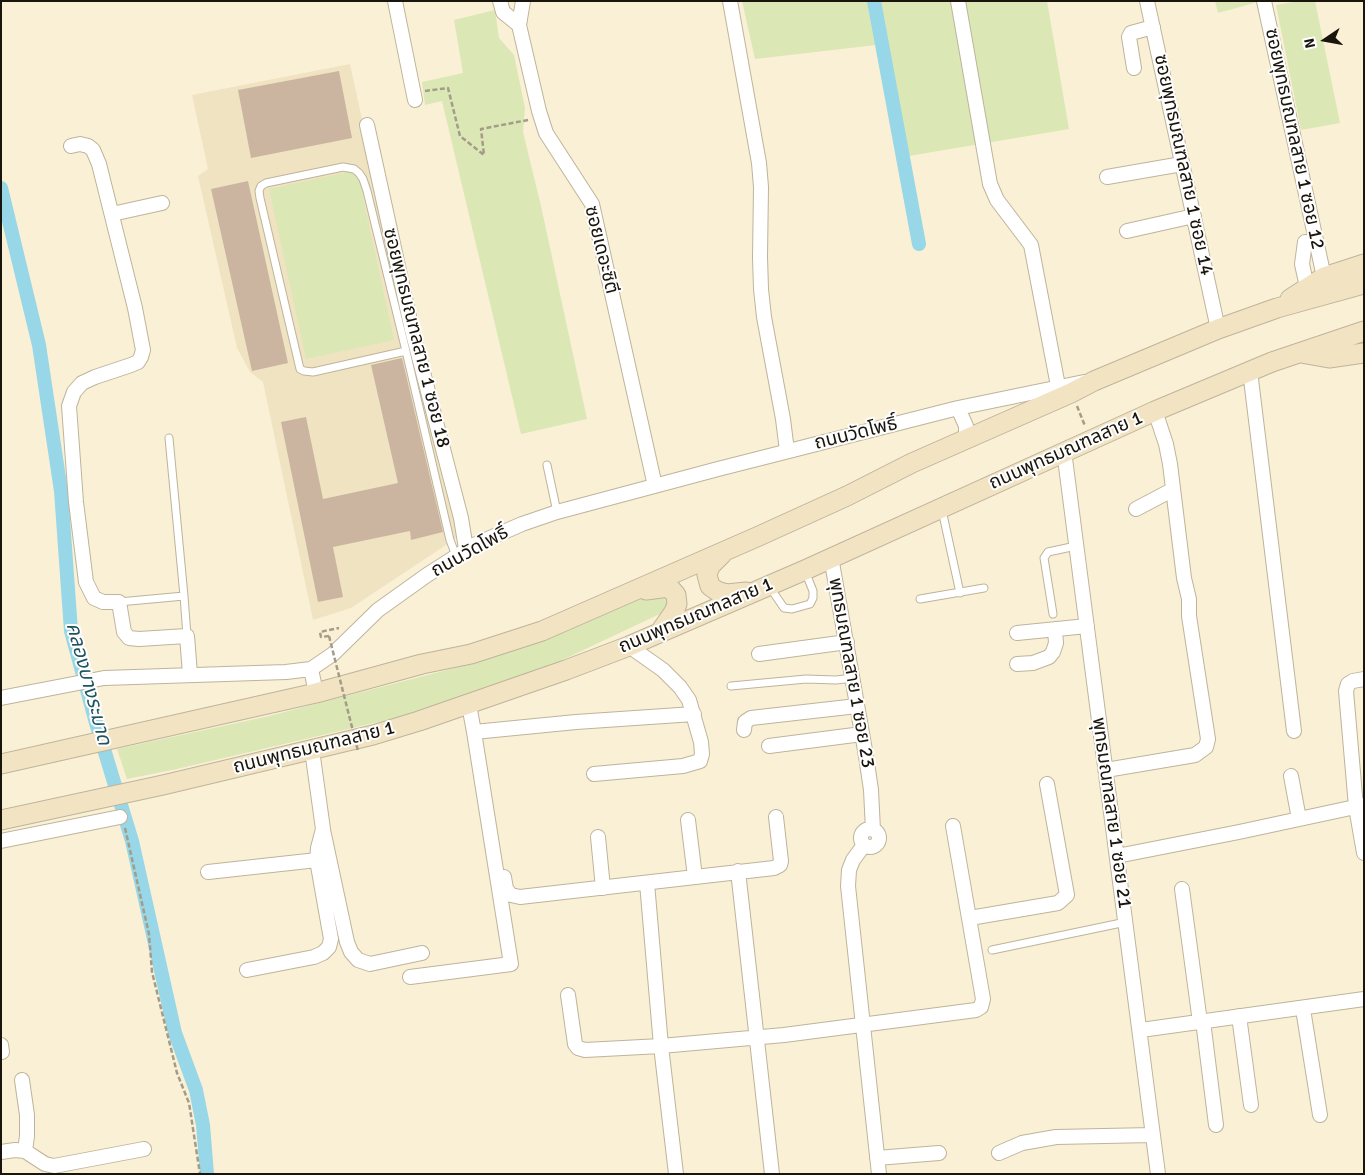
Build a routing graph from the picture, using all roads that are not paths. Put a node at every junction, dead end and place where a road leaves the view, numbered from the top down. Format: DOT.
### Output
graph roads {
  1 [pos="395,1"];
  2 [pos="500,1"];
  3 [pos="523,1"];
  4 [pos="730,1"];
  5 [pos="958,1"];
  6 [pos="1147,1"];
  7 [pos="1264,1"];
  8 [pos="518,26"];
  9 [pos="1153,27"];
  10 [pos="1134,68"];
  11 [pos="414,96"];
  12 [pos="367,125"];
  13 [pos="71,146"];
  14 [pos="1182,164"];
  15 [pos="1107,177"];
  16 [pos="162,202"];
  17 [pos="112,214"];
  18 [pos="1194,216"];
  19 [pos="1127,231"];
  20 [pos="1305,242"];
  21 [pos="1364,264"];
  22 [pos="1324,277"];
  23 [pos="1364,284"];
  24 [pos="1307,287"];
  25 [pos="1277,308"];
  26 [pos="1218,328"];
  27 [pos="1364,331"];
  28 [pos="406,351"];
  29 [pos="1297,353"];
  30 [pos="1364,353"];
  31 [pos="1250,371"];
  32 [pos="1065,390"];
  33 [pos="958,408"];
  34 [pos="1155,411"];
  35 [pos="169,438"];
  36 [pos="966,438"];
  37 [pos="787,451"];
  38 [pos="1064,451"];
  39 [pos="547,465"];
  40 [pos="656,486"];
  41 [pos="1172,490"];
  42 [pos="942,507"];
  43 [pos="1136,509"];
  44 [pos="557,512"];
  45 [pos="1076,546"];
  46 [pos="461,552"];
  47 [pos="724,552"];
  48 [pos="831,557"];
  49 [pos="804,570"];
  50 [pos="763,588"];
  51 [pos="984,588"];
  52 [pos="635,591"];
  53 [pos="960,593"];
  54 [pos="184,596"];
  55 [pos="920,599"];
  56 [pos="119,602"];
  57 [pos="1052,614"];
  58 [pos="1087,626"];
  59 [pos="1055,629"];
  60 [pos="659,632"];
  61 [pos="1017,633"];
  62 [pos="187,636"];
  63 [pos="846,642"];
  64 [pos="629,646"];
  65 [pos="759,654"];
  66 [pos="1017,664"];
  67 [pos="311,669"];
  68 [pos="190,674"];
  69 [pos="853,678"];
  70 [pos="1364,680"];
  71 [pos="731,686"];
  72 [pos="316,694"];
  73 [pos="1,698"];
  74 [pos="469,705"];
  75 [pos="857,706"];
  76 [pos="694,714"];
  77 [pos="744,730"];
  78 [pos="1294,731"];
  79 [pos="474,732"];
  80 [pos="862,734"];
  81 [pos="769,746"];
  82 [pos="312,750"];
  83 [pos="1,764"];
  84 [pos="1106,770"];
  85 [pos="594,774"];
  86 [pos="1291,776"];
  87 [pos="1047,784"];
  88 [pos="1360,806"];
  89 [pos="120,817"];
  90 [pos="776,817"];
  91 [pos="1300,819"];
  92 [pos="1,820"];
  93 [pos="688,820"];
  94 [pos="953,826"];
  95 [pos="322,829"];
  96 [pos="598,837"];
  97 [pos="1,841"];
  98 [pos="1364,853"];
  99 [pos="1118,856"];
  100 [pos="317,860"];
  101 [pos="500,861"];
  102 [pos="208,872"];
  103 [pos="738,872"];
  104 [pos="695,877"];
  105 [pos="647,883"];
  106 [pos="603,888"];
  107 [pos="1182,889"];
  108 [pos="970,918"];
  109 [pos="1126,922"];
  110 [pos="992,950"];
  111 [pos="422,953"];
  112 [pos="247,970"];
  113 [pos="410,977"];
  114 [pos="568,995"];
  115 [pos="1364,999"];
  116 [pos="1303,1009"];
  117 [pos="1239,1016"];
  118 [pos="1201,1021"];
  119 [pos="862,1024"];
  120 [pos="1141,1030"];
  121 [pos="757,1038"];
  122 [pos="661,1046"];
  123 [pos="22,1080"];
  124 [pos="1251,1105"];
  125 [pos="1320,1115"];
  126 [pos="1216,1125"];
  127 [pos="1152,1135"];
  128 [pos="144,1149"];
  129 [pos="25,1151"];
  130 [pos="1,1152"];
  131 [pos="999,1152"];
  132 [pos="940,1153"];
  133 [pos="878,1158"];
  134 [pos="676,1174"];
  135 [pos="772,1174"];
  136 [pos="879,1174"];
  137 [pos="1158,1174"];
  1 -- 11 [label="street"];
  2 -- 8 [label="street, ซอยเดอะซิตี"];
  3 -- 8 [label="street, ซอยเดอะซิตี"];
  4 -- 37 [label="street"];
  5 -- 32 [label="street"];
  6 -- 9 [label="street, ซอยพุทธมณฑลสาย 1 ซอย 14"];
  7 -- 22 [label="street, ซอยพุทธมณฑลสาย 1 ซอย 12"];
  8 -- 40 [label="street, ซอยเดอะซิตี"];
  9 -- 10 [label="street"];
  9 -- 14 [label="street, ซอยพุทธมณฑลสาย 1 ซอย 14"];
  12 -- 46 [label="street, ซอยพุทธมณฑลสาย 1 ซอย 18"];
  13 -- 17 [label="street"];
  14 -- 15 [label="street"];
  14 -- 18 [label="street, ซอยพุทธมณฑลสาย 1 ซอย 14"];
  16 -- 17 [label="street"];
  17 -- 56 [label="street"];
  18 -- 19 [label="street"];
  18 -- 26 [label="street, ซอยพุทธมณฑลสาย 1 ซอย 14"];
  20 -- 24 [label="street"];
  21 -- 22 [label="main road"];
  22 -- 24 [label="main road"];
  23 -- 25 [label="main road"];
  24 -- 25 [label="main road"];
  25 -- 26 [label="main road"];
  26 -- 32 [label="main road"];
  27 -- 29 [label="main road, ถนนพุทธมณฑลสาย 1"];
  28 -- 28 [label="lane"];
  28 -- 46 [label="lane"];
  29 -- 30 [label="main road"];
  29 -- 31 [label="main road, ถนนพุทธมณฑลสาย 1"];
  31 -- 34 [label="main road, ถนนพุทธมณฑลสาย 1"];
  31 -- 78 [label="street"];
  32 -- 33 [label="street, ถนนวัดโพธิ์"];
  32 -- 36 [label="main road"];
  33 -- 36 [label="street"];
  33 -- 37 [label="street, ถนนวัดโพธิ์"];
  34 -- 38 [label="main road, ถนนพุทธมณฑลสาย 1"];
  34 -- 41 [label="street"];
  35 -- 54 [label="lane"];
  36 -- 47 [label="main road"];
  37 -- 40 [label="street, ถนนวัดโพธิ์"];
  38 -- 42 [label="main road, ถนนพุทธมณฑลสาย 1"];
  38 -- 45 [label="street, พุทธมณฑลสาย 1 ซอย 21"];
  39 -- 44 [label="lane"];
  40 -- 44 [label="street, ถนนวัดโพธิ์"];
  41 -- 43 [label="street"];
  41 -- 84 [label="street"];
  42 -- 48 [label="main road, ถนนพุทธมณฑลสาย 1"];
  42 -- 53 [label="lane"];
  44 -- 46 [label="street, ถนนวัดโพธิ์"];
  45 -- 57 [label="lane"];
  45 -- 58 [label="street, พุทธมณฑลสาย 1 ซอย 21"];
  46 -- 67 [label="street, ถนนวัดโพธิ์"];
  47 -- 50 [label="main road"];
  47 -- 52 [label="main road"];
  48 -- 49 [label="main road, ถนนพุทธมณฑลสาย 1"];
  48 -- 63 [label="street, พุทธมณฑลสาย 1 ซอย 23"];
  49 -- 50 [label="main road, ถนนพุทธมณฑลสาย 1"];
  49 -- 50 [label="lane"];
  50 -- 60 [label="main road, ถนนพุทธมณฑลสาย 1"];
  51 -- 53 [label="lane"];
  52 -- 60 [label="main road"];
  52 -- 72 [label="main road"];
  53 -- 55 [label="lane"];
  54 -- 56 [label="lane"];
  54 -- 62 [label="lane"];
  56 -- 62 [label="street"];
  58 -- 59 [label="street"];
  58 -- 84 [label="street, พุทธมณฑลสาย 1 ซอย 21"];
  59 -- 61 [label="street"];
  59 -- 66 [label="street"];
  60 -- 64 [label="main road, ถนนพุทธมณฑลสาย 1"];
  62 -- 68 [label="street"];
  63 -- 65 [label="street"];
  63 -- 69 [label="street, พุทธมณฑลสาย 1 ซอย 23"];
  64 -- 74 [label="main road, ถนนพุทธมณฑลสาย 1"];
  64 -- 76 [label="street"];
  67 -- 68 [label="street, ถนนวัดโพธิ์"];
  67 -- 72 [label="street"];
  68 -- 73 [label="street, ถนนวัดโพธิ์"];
  69 -- 71 [label="lane"];
  69 -- 75 [label="street, พุทธมณฑลสาย 1 ซอย 23"];
  70 -- 88 [label="street"];
  72 -- 83 [label="main road"];
  74 -- 79 [label="street"];
  74 -- 82 [label="main road, ถนนพุทธมณฑลสาย 1"];
  75 -- 77 [label="street"];
  75 -- 80 [label="street, พุทธมณฑลสาย 1 ซอย 23"];
  76 -- 79 [label="street"];
  76 -- 85 [label="street"];
  79 -- 113 [label="street"];
  80 -- 81 [label="street"];
  80 -- 119 [label="street, พุทธมณฑลสาย 1 ซอย 23"];
  82 -- 92 [label="main road, ถนนพุทธมณฑลสาย 1"];
  82 -- 95 [label="street"];
  84 -- 99 [label="street, พุทธมณฑลสาย 1 ซอย 21"];
  86 -- 91 [label="street"];
  87 -- 108 [label="street"];
  88 -- 91 [label="street"];
  88 -- 98 [label="street"];
  89 -- 97 [label="street"];
  90 -- 103 [label="street"];
  91 -- 99 [label="street"];
  93 -- 104 [label="street"];
  94 -- 108 [label="street"];
  95 -- 100 [label="street"];
  95 -- 111 [label="street"];
  96 -- 106 [label="street"];
  99 -- 109 [label="street, พุทธมณฑลสาย 1 ซอย 21"];
  100 -- 102 [label="street"];
  100 -- 112 [label="street"];
  101 -- 106 [label="street"];
  103 -- 104 [label="street"];
  103 -- 121 [label="street"];
  104 -- 105 [label="street"];
  105 -- 106 [label="street"];
  105 -- 122 [label="street"];
  107 -- 118 [label="street"];
  108 -- 119 [label="street"];
  109 -- 110 [label="lane"];
  109 -- 120 [label="street, พุทธมณฑลสาย 1 ซอย 21"];
  114 -- 122 [label="street"];
  115 -- 116 [label="street"];
  116 -- 117 [label="street"];
  116 -- 125 [label="street"];
  117 -- 118 [label="street"];
  117 -- 124 [label="street"];
  118 -- 120 [label="street"];
  118 -- 126 [label="street"];
  119 -- 121 [label="street"];
  119 -- 133 [label="street"];
  120 -- 127 [label="street, พุทธมณฑลสาย 1 ซอย 21"];
  121 -- 122 [label="street"];
  121 -- 135 [label="street"];
  122 -- 134 [label="street"];
  123 -- 129 [label="street"];
  127 -- 131 [label="street"];
  127 -- 137 [label="street, พุทธมณฑลสาย 1 ซอย 21"];
  128 -- 129 [label="street"];
  129 -- 130 [label="street"];
  132 -- 133 [label="street"];
  133 -- 136 [label="street"];
}
